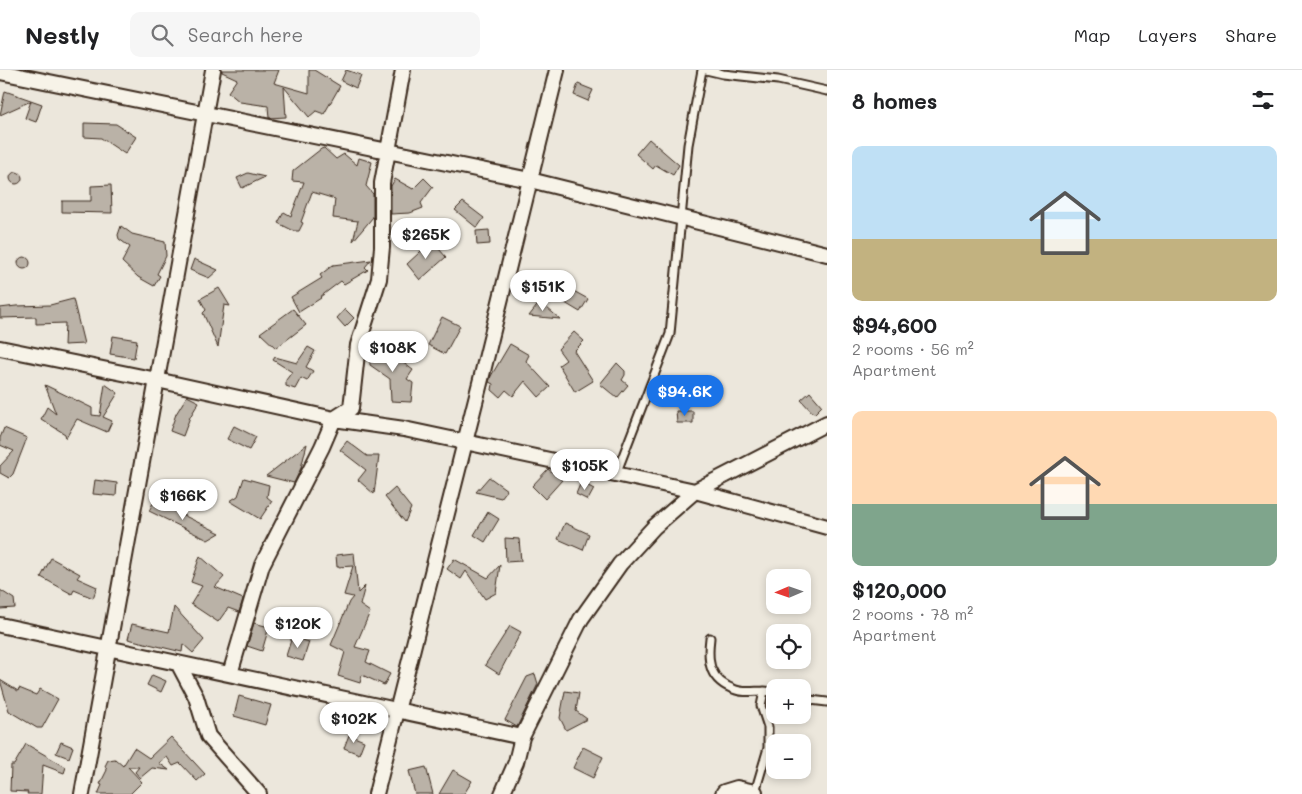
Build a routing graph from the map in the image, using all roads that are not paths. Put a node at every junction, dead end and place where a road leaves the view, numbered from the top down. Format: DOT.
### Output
graph roads {
  1 [pos="213,70"];
  2 [pos="403,70"];
  3 [pos="556,70"];
  4 [pos="702,70"];
  5 [pos="706,70"];
  6 [pos="0,72"];
  7 [pos="827,91"];
  8 [pos="205,114"];
  9 [pos="388,152"];
  10 [pos="530,180"];
  11 [pos="682,218"];
  12 [pos="827,254"];
  13 [pos="0,348"];
  14 [pos="157,380"];
  15 [pos="334,419"];
  16 [pos="827,423"];
  17 [pos="465,442"];
  18 [pos="616,474"];
  19 [pos="695,492"];
  20 [pos="827,527"];
  21 [pos="0,625"];
  22 [pos="710,638"];
  23 [pos="108,648"];
  24 [pos="178,663"];
  25 [pos="230,674"];
  26 [pos="764,691"];
  27 [pos="811,700"];
  28 [pos="827,702"];
  29 [pos="397,710"];
  30 [pos="522,737"];
  31 [pos="758,793"];
  32 [pos="82,794"];
  33 [pos="258,794"];
  34 [pos="376,794"];
  35 [pos="502,794"];
  36 [pos="723,794"];
  1 -- 8 [label="street"];
  2 -- 9 [label="street"];
  3 -- 10 [label="street"];
  4 -- 11 [label="lane"];
  5 -- 7 [label="lane"];
  6 -- 8 [label="street"];
  8 -- 9 [label="street"];
  8 -- 14 [label="street"];
  9 -- 10 [label="street"];
  9 -- 15 [label="street"];
  10 -- 11 [label="street"];
  10 -- 17 [label="street"];
  11 -- 12 [label="street"];
  11 -- 18 [label="lane"];
  13 -- 14 [label="street"];
  14 -- 15 [label="street"];
  14 -- 23 [label="street"];
  15 -- 17 [label="street"];
  15 -- 25 [label="street"];
  16 -- 19 [label="street"];
  17 -- 18 [label="street"];
  17 -- 29 [label="street"];
  18 -- 19 [label="street"];
  19 -- 20 [label="street"];
  19 -- 30 [label="street"];
  21 -- 23 [label="street"];
  22 -- 26 [label="lane"];
  23 -- 24 [label="street"];
  23 -- 32 [label="street"];
  24 -- 25 [label="street"];
  24 -- 33 [label="street"];
  25 -- 29 [label="street"];
  26 -- 31 [label="lane"];
  27 -- 28 [label="lane"];
  29 -- 30 [label="street"];
  29 -- 34 [label="street"];
  30 -- 35 [label="street"];
  31 -- 36 [label="street"];
}
